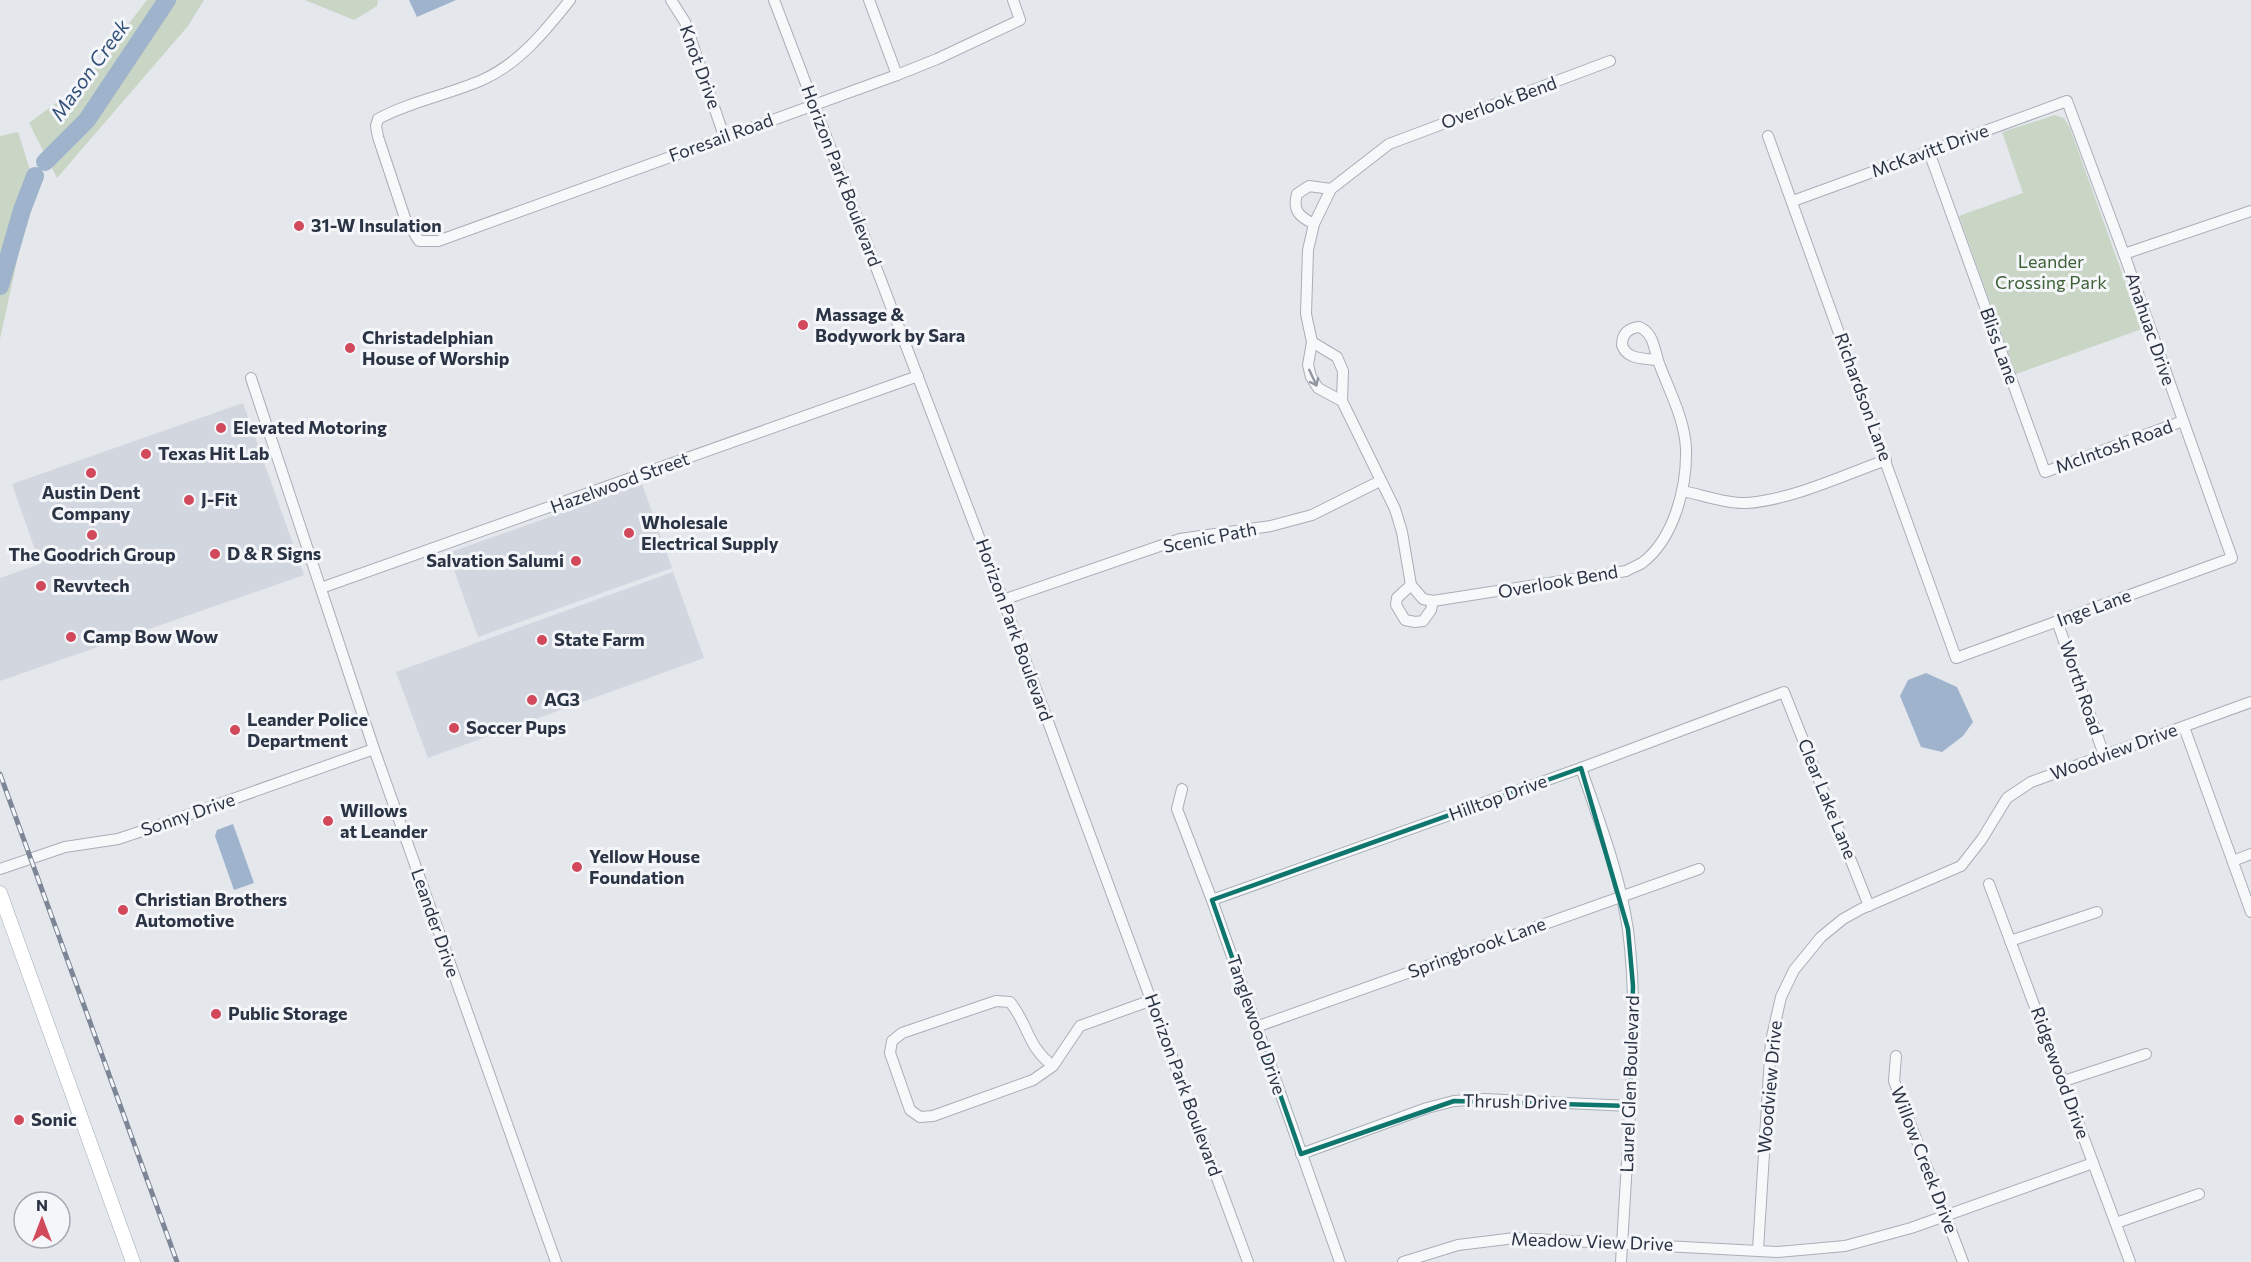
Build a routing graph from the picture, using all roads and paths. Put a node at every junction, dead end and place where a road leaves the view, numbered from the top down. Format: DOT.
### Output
graph roads {
  1 [pos="570,0"];
  2 [pos="671,0"];
  3 [pos="774,0"];
  4 [pos="869,0"];
  5 [pos="1013,0"];
  6 [pos="1610,61"];
  7 [pos="897,75"];
  8 [pos="2067,100"];
  9 [pos="814,105"];
  10 [pos="724,136"];
  11 [pos="1768,136"];
  12 [pos="1929,152"];
  13 [pos="1330,189"];
  14 [pos="1793,201"];
  15 [pos="2251,211"];
  16 [pos="1314,224"];
  17 [pos="2124,254"];
  18 [pos="1312,342"];
  19 [pos="1657,360"];
  20 [pos="918,376"];
  21 [pos="251,378"];
  22 [pos="1342,401"];
  23 [pos="2183,421"];
  24 [pos="1886,460"];
  25 [pos="2045,472"];
  26 [pos="1380,481"];
  27 [pos="1683,491"];
  28 [pos="2232,558"];
  29 [pos="1411,585"];
  30 [pos="321,588"];
  31 [pos="1003,600"];
  32 [pos="1433,601"];
  33 [pos="2057,621"];
  34 [pos="1956,658"];
  35 [pos="1784,692"];
  36 [pos="2251,702"];
  37 [pos="2184,727"];
  38 [pos="374,749"];
  39 [pos="2104,755"];
  40 [pos="1581,768"];
  41 [pos="1182,789"];
  42 [pos="2251,854"];
  43 [pos="2232,861"];
  44 [pos="0,869"];
  45 [pos="1699,869"];
  46 [pos="1989,884"];
  47 [pos="0,893"];
  48 [pos="1621,897"];
  49 [pos="1212,900"];
  50 [pos="1869,906"];
  51 [pos="2097,912"];
  52 [pos="2251,912"];
  53 [pos="2010,940"];
  54 [pos="1152,1000"];
  55 [pos="1256,1027"];
  56 [pos="2146,1054"];
  57 [pos="1896,1056"];
  58 [pos="1053,1066"];
  59 [pos="2064,1081"];
  60 [pos="1630,1106"];
  61 [pos="1301,1154"];
  62 [pos="2093,1163"];
  63 [pos="2199,1194"];
  64 [pos="1946,1215"];
  65 [pos="2116,1223"];
  66 [pos="1622,1242"];
  67 [pos="1758,1250"];
  68 [pos="133,1262"];
  69 [pos="556,1262"];
  70 [pos="1248,1262"];
  71 [pos="1340,1262"];
  72 [pos="1403,1262"];
  73 [pos="1621,1262"];
  74 [pos="1963,1262"];
  75 [pos="2130,1262"];
  1 -- 10 [label="street, Foresail Road"];
  2 -- 10 [label="street, Knot Drive"];
  3 -- 9 [label="street, Horizon Park Boulevard"];
  4 -- 7 [label="street"];
  5 -- 7 [label="street, Foresail Road"];
  6 -- 13 [label="street, Overlook Bend"];
  7 -- 9 [label="street, Foresail Road"];
  8 -- 12 [label="street, McKavitt Drive"];
  8 -- 17 [label="street, Anahuac Drive"];
  9 -- 10 [label="street, Foresail Road"];
  9 -- 20 [label="street, Horizon Park Boulevard"];
  11 -- 14 [label="street, Richardson Lane"];
  12 -- 14 [label="street, McKavitt Drive"];
  12 -- 25 [label="street, Bliss Lane"];
  13 -- 16 [label="street, Overlook Bend"];
  13 -- 16 [label="street"];
  14 -- 24 [label="street, Richardson Lane"];
  15 -- 17 [label="street"];
  16 -- 18 [label="street, Overlook Bend"];
  17 -- 23 [label="street, Anahuac Drive"];
  18 -- 22 [label="street"];
  18 -- 22 [label="street, Overlook Bend, one-way"];
  19 -- 27 [label="street, Overlook Bend"];
  20 -- 30 [label="street, Hazelwood Street"];
  20 -- 31 [label="street, Horizon Park Boulevard"];
  21 -- 30 [label="street, Leander Drive"];
  22 -- 26 [label="street"];
  23 -- 25 [label="street, McIntosh Road"];
  23 -- 28 [label="street, Anahuac Drive"];
  24 -- 27 [label="street"];
  24 -- 34 [label="street, Richardson Lane"];
  26 -- 29 [label="street"];
  26 -- 31 [label="street, Scenic Path"];
  27 -- 32 [label="street, Overlook Bend"];
  28 -- 33 [label="street, Inge Lane"];
  29 -- 32 [label="street"];
  29 -- 32 [label="street"];
  30 -- 38 [label="street, Leander Drive"];
  31 -- 54 [label="street, Horizon Park Boulevard"];
  33 -- 34 [label="street, Inge Lane"];
  33 -- 39 [label="street, Worth Road"];
  35 -- 40 [label="street, Hilltop Drive"];
  35 -- 50 [label="street, Clear Lake Lane"];
  36 -- 37 [label="street, Woodview Drive"];
  37 -- 39 [label="street, Woodview Drive"];
  37 -- 43 [label="street"];
  38 -- 44 [label="street, Sonny Drive"];
  38 -- 69 [label="street, Leander Drive"];
  39 -- 50 [label="street, Woodview Drive"];
  40 -- 48 [label="street, Laurel Glen Boulevard"];
  40 -- 49 [label="street, Hilltop Drive"];
  41 -- 49 [label="street, Tanglewood Drive"];
  42 -- 43 [label="street"];
  43 -- 52 [label="street"];
  45 -- 48 [label="street, Springbrook Lane"];
  46 -- 53 [label="street, Ridgewood Drive"];
  47 -- 68 [label="main road"];
  48 -- 55 [label="street, Springbrook Lane"];
  48 -- 60 [label="street, Laurel Glen Boulevard"];
  49 -- 55 [label="street, Tanglewood Drive"];
  50 -- 67 [label="street, Woodview Drive"];
  51 -- 53 [label="street"];
  53 -- 59 [label="street, Ridgewood Drive"];
  54 -- 58 [label="street"];
  54 -- 70 [label="street, Horizon Park Boulevard"];
  55 -- 61 [label="street, Tanglewood Drive"];
  56 -- 59 [label="street"];
  57 -- 64 [label="street, Willow Creek Drive"];
  58 -- 58 [label="street"];
  59 -- 62 [label="street, Ridgewood Drive"];
  60 -- 61 [label="street, Thrush Drive"];
  60 -- 66 [label="street, Laurel Glen Boulevard"];
  61 -- 71 [label="street, Tanglewood Drive"];
  62 -- 64 [label="street, Meadow View Drive"];
  62 -- 65 [label="street, Ridgewood Drive"];
  63 -- 65 [label="street"];
  64 -- 67 [label="street, Meadow View Drive"];
  64 -- 74 [label="street, Willow Creek Drive"];
  65 -- 75 [label="street, Ridgewood Drive"];
  66 -- 67 [label="street, Meadow View Drive"];
  66 -- 72 [label="street, Meadow View Drive"];
  66 -- 73 [label="street, Laurel Glen Boulevard"];
}
